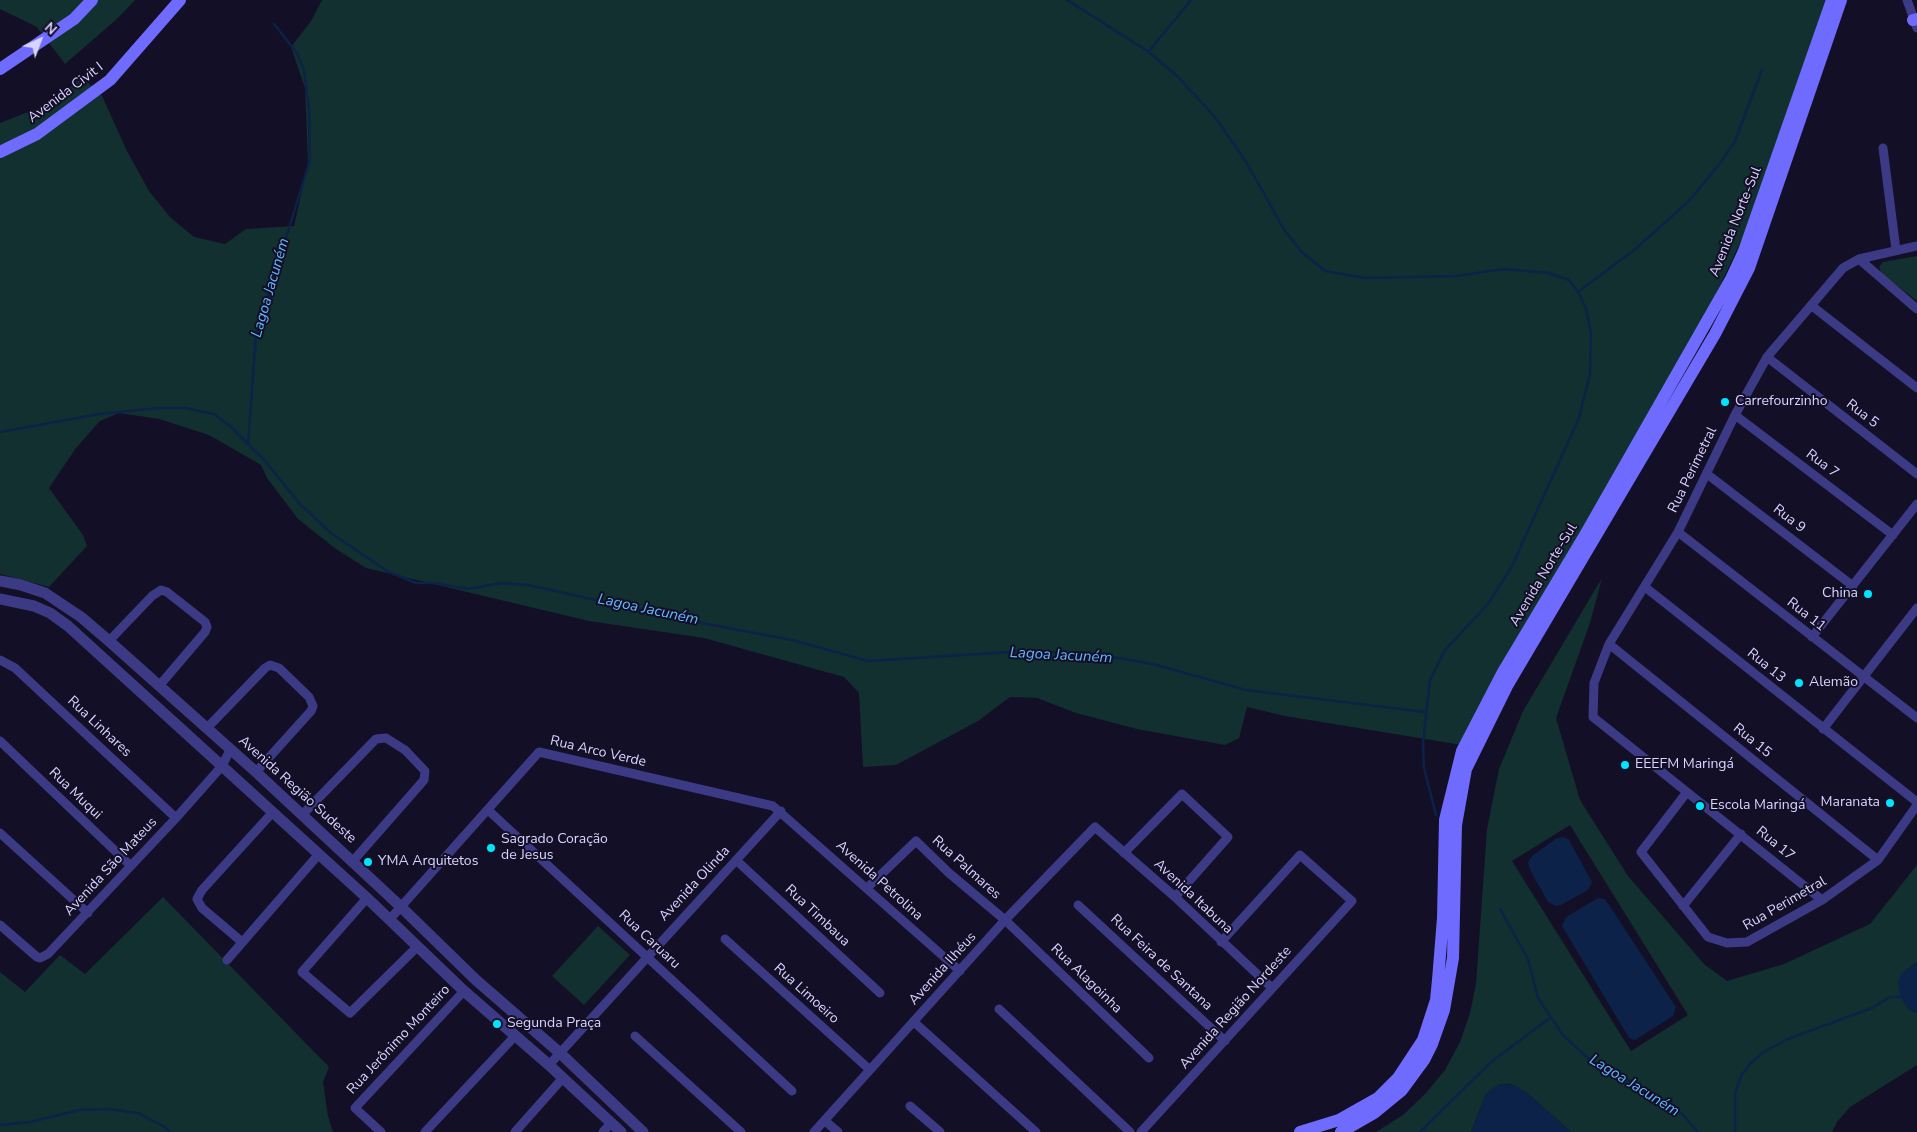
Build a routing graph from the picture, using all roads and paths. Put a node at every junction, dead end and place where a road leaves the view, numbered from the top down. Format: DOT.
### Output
graph roads {
  1 [pos="92,0"];
  2 [pos="180,0"];
  3 [pos="1832,0"];
  4 [pos="1841,0"];
  5 [pos="1907,0"];
  6 [pos="1916,22"];
  7 [pos="0,69"];
  8 [pos="1883,148"];
  9 [pos="0,152"];
  10 [pos="1917,246"];
  11 [pos="1896,250"];
  12 [pos="1859,259"];
  13 [pos="1812,306"];
  14 [pos="1917,309"];
  15 [pos="1767,356"];
  16 [pos="1917,388"];
  17 [pos="1735,415"];
  18 [pos="1707,474"];
  19 [pos="1917,474"];
  20 [pos="1917,504"];
  21 [pos="1678,532"];
  22 [pos="1893,535"];
  23 [pos="0,581"];
  24 [pos="1853,586"];
  25 [pos="1645,587"];
  26 [pos="0,599"];
  27 [pos="1917,608"];
  28 [pos="1812,637"];
  29 [pos="109,641"];
  30 [pos="1609,644"];
  31 [pos="0,660"];
  32 [pos="1863,676"];
  33 [pos="150,678"];
  34 [pos="159,686"];
  35 [pos="139,688"];
  36 [pos="1593,716"];
  37 [pos="1917,717"];
  38 [pos="207,728"];
  39 [pos="1823,729"];
  40 [pos="0,742"];
  41 [pos="230,750"];
  42 [pos="222,766"];
  43 [pos="256,772"];
  44 [pos="1687,792"];
  45 [pos="1917,804"];
  46 [pos="488,810"];
  47 [pos="781,811"];
  48 [pos="273,812"];
  49 [pos="302,815"];
  50 [pos="176,818"];
  51 [pos="1095,827"];
  52 [pos="0,833"];
  53 [pos="1742,834"];
  54 [pos="1124,853"];
  55 [pos="319,854"];
  56 [pos="736,860"];
  57 [pos="1878,860"];
  58 [pos="352,861"];
  59 [pos="131,866"];
  60 [pos="867,888"];
  61 [pos="1175,897"];
  62 [pos="367,898"];
  63 [pos="1822,900"];
  64 [pos="1078,905"];
  65 [pos="400,906"];
  66 [pos="1683,906"];
  67 [pos="88,913"];
  68 [pos="390,919"];
  69 [pos="1005,920"];
  70 [pos="0,925"];
  71 [pos="725,939"];
  72 [pos="242,942"];
  73 [pos="1221,942"];
  74 [pos="418,946"];
  75 [pos="647,957"];
  76 [pos="227,960"];
  77 [pos="960,971"];
  78 [pos="1272,988"];
  79 [pos="464,991"];
  80 [pos="880,993"];
  81 [pos="999,1009"];
  82 [pos="914,1022"];
  83 [pos="515,1036"];
  84 [pos="635,1036"];
  85 [pos="1225,1041"];
  86 [pos="560,1053"];
  87 [pos="1149,1058"];
  88 [pos="549,1065"];
  89 [pos="869,1069"];
  90 [pos="562,1079"];
  91 [pos="792,1091"];
  92 [pos="910,1106"];
  93 [pos="825,1121"];
  94 [pos="611,1123"];
  95 [pos="379,1131"];
  96 [pos="425,1132"];
  97 [pos="515,1132"];
  98 [pos="603,1132"];
  99 [pos="621,1132"];
  100 [pos="643,1132"];
  101 [pos="741,1132"];
  102 [pos="814,1132"];
  103 [pos="838,1132"];
  104 [pos="940,1132"];
  105 [pos="1036,1132"];
  106 [pos="1130,1132"];
  107 [pos="1140,1132"];
  108 [pos="1300,1132"];
  109 [pos="1341,1132"];
  1 -- 7 [label="main road"];
  2 -- 9 [label="main road, Avenida Civit I"];
  3 -- 108 [label="main road, Avenida Norte-Sul"];
  4 -- 109 [label="main road, Avenida Norte-Sul"];
  5 -- 6 [label="street"];
  8 -- 11 [label="street"];
  10 -- 11 [label="street"];
  11 -- 12 [label="street"];
  12 -- 13 [label="street, Rua Perimetral"];
  12 -- 14 [label="street"];
  13 -- 15 [label="street, Rua Perimetral"];
  13 -- 16 [label="street"];
  15 -- 17 [label="street, Rua Perimetral"];
  15 -- 19 [label="street, Rua 5"];
  17 -- 18 [label="street, Rua Perimetral"];
  17 -- 22 [label="street, Rua 7"];
  18 -- 21 [label="street, Rua Perimetral"];
  18 -- 24 [label="street, Rua 9"];
  20 -- 22 [label="street"];
  21 -- 25 [label="street, Rua Perimetral"];
  21 -- 28 [label="street, Rua 11"];
  22 -- 24 [label="street"];
  23 -- 29 [label="street, Avenida Região Sudeste"];
  24 -- 28 [label="street"];
  25 -- 30 [label="street, Rua Perimetral"];
  25 -- 39 [label="street, Rua 13"];
  26 -- 35 [label="street"];
  27 -- 32 [label="street"];
  28 -- 32 [label="street, Rua 11"];
  29 -- 33 [label="street, Avenida Região Sudeste"];
  29 -- 34 [label="street"];
  30 -- 36 [label="street, Rua Perimetral"];
  30 -- 57 [label="street, Rua 15"];
  31 -- 50 [label="street, Rua Linhares"];
  32 -- 37 [label="street, Rua 11"];
  32 -- 39 [label="street"];
  33 -- 34 [label="street, Avenida Região Sudeste"];
  33 -- 35 [label="street"];
  34 -- 38 [label="street, Avenida Região Sudeste"];
  35 -- 42 [label="street"];
  36 -- 44 [label="street, Rua 17"];
  38 -- 41 [label="street, Avenida Região Sudeste"];
  38 -- 43 [label="street"];
  39 -- 45 [label="street, Rua 13"];
  40 -- 59 [label="street, Rua Muqui"];
  41 -- 42 [label="street, Avenida São Mateus"];
  41 -- 43 [label="street, Avenida Região Sudeste"];
  42 -- 48 [label="street"];
  42 -- 50 [label="street, Avenida São Mateus"];
  43 -- 49 [label="street, Avenida Região Sudeste"];
  44 -- 53 [label="street, Rua 17"];
  44 -- 66 [label="street, Rua Perimetral"];
  45 -- 57 [label="street, Rua Perimetral"];
  46 -- 47 [label="street, Rua Arco Verde"];
  46 -- 65 [label="street, Rua Arco Verde"];
  46 -- 75 [label="street, Rua Caruaru"];
  47 -- 56 [label="street, Avenida Olinda"];
  47 -- 60 [label="street, Avenida Petrolina"];
  48 -- 55 [label="street"];
  48 -- 72 [label="street"];
  49 -- 58 [label="street, Avenida Região Sudeste"];
  49 -- 58 [label="street"];
  50 -- 59 [label="street, Avenida São Mateus"];
  51 -- 54 [label="street, Avenida Itabuna"];
  51 -- 69 [label="street, Avenida Ilhéus"];
  52 -- 67 [label="street"];
  53 -- 63 [label="street, Rua 17"];
  53 -- 66 [label="street"];
  54 -- 61 [label="street, Avenida Itabuna"];
  54 -- 61 [label="street"];
  55 -- 62 [label="street"];
  55 -- 72 [label="street"];
  56 -- 75 [label="street, Avenida Olinda"];
  56 -- 80 [label="street, Rua Timbaua"];
  57 -- 63 [label="street, Rua Perimetral"];
  58 -- 65 [label="street, Avenida Região Sudeste"];
  59 -- 67 [label="street, Avenida São Mateus"];
  60 -- 69 [label="street, Rua Palmares"];
  60 -- 77 [label="street, Avenida Petrolina"];
  61 -- 73 [label="street, Avenida Itabuna"];
  62 -- 68 [label="street"];
  62 -- 74 [label="street"];
  63 -- 66 [label="street, Rua Perimetral"];
  64 -- 85 [label="street, Rua Feira de Santana"];
  65 -- 68 [label="street, Rua Arco Verde"];
  65 -- 86 [label="street, Avenida Região Sudeste"];
  67 -- 70 [label="street, Avenida São Mateus"];
  68 -- 74 [label="street"];
  69 -- 77 [label="street, Avenida Ilhéus"];
  69 -- 87 [label="street, Rua Alagoinha"];
  71 -- 89 [label="street, Rua Limoeiro"];
  72 -- 76 [label="street"];
  73 -- 78 [label="street, Avenida Itabuna"];
  73 -- 78 [label="street, Avenida Região Nordeste"];
  74 -- 79 [label="street"];
  75 -- 86 [label="street, Avenida Olinda"];
  75 -- 91 [label="street, Rua Caruaru"];
  77 -- 82 [label="street, Avenida Ilhéus"];
  78 -- 85 [label="street, Avenida Região Nordeste"];
  79 -- 83 [label="street"];
  79 -- 95 [label="street, Rua Jerônimo Monteiro"];
  81 -- 106 [label="street"];
  82 -- 89 [label="street, Avenida Ilhéus"];
  82 -- 105 [label="street"];
  83 -- 88 [label="street"];
  83 -- 96 [label="street"];
  84 -- 101 [label="street"];
  85 -- 107 [label="street, Avenida Região Nordeste"];
  86 -- 88 [label="street, Avenida Olinda"];
  86 -- 100 [label="street, Avenida Região Sudeste"];
  88 -- 90 [label="street"];
  89 -- 93 [label="street, Avenida Ilhéus"];
  90 -- 94 [label="street"];
  90 -- 97 [label="street"];
  92 -- 104 [label="street"];
  93 -- 102 [label="street, Avenida Ilhéus"];
  93 -- 103 [label="street"];
  94 -- 98 [label="street"];
  94 -- 99 [label="street"];
}
